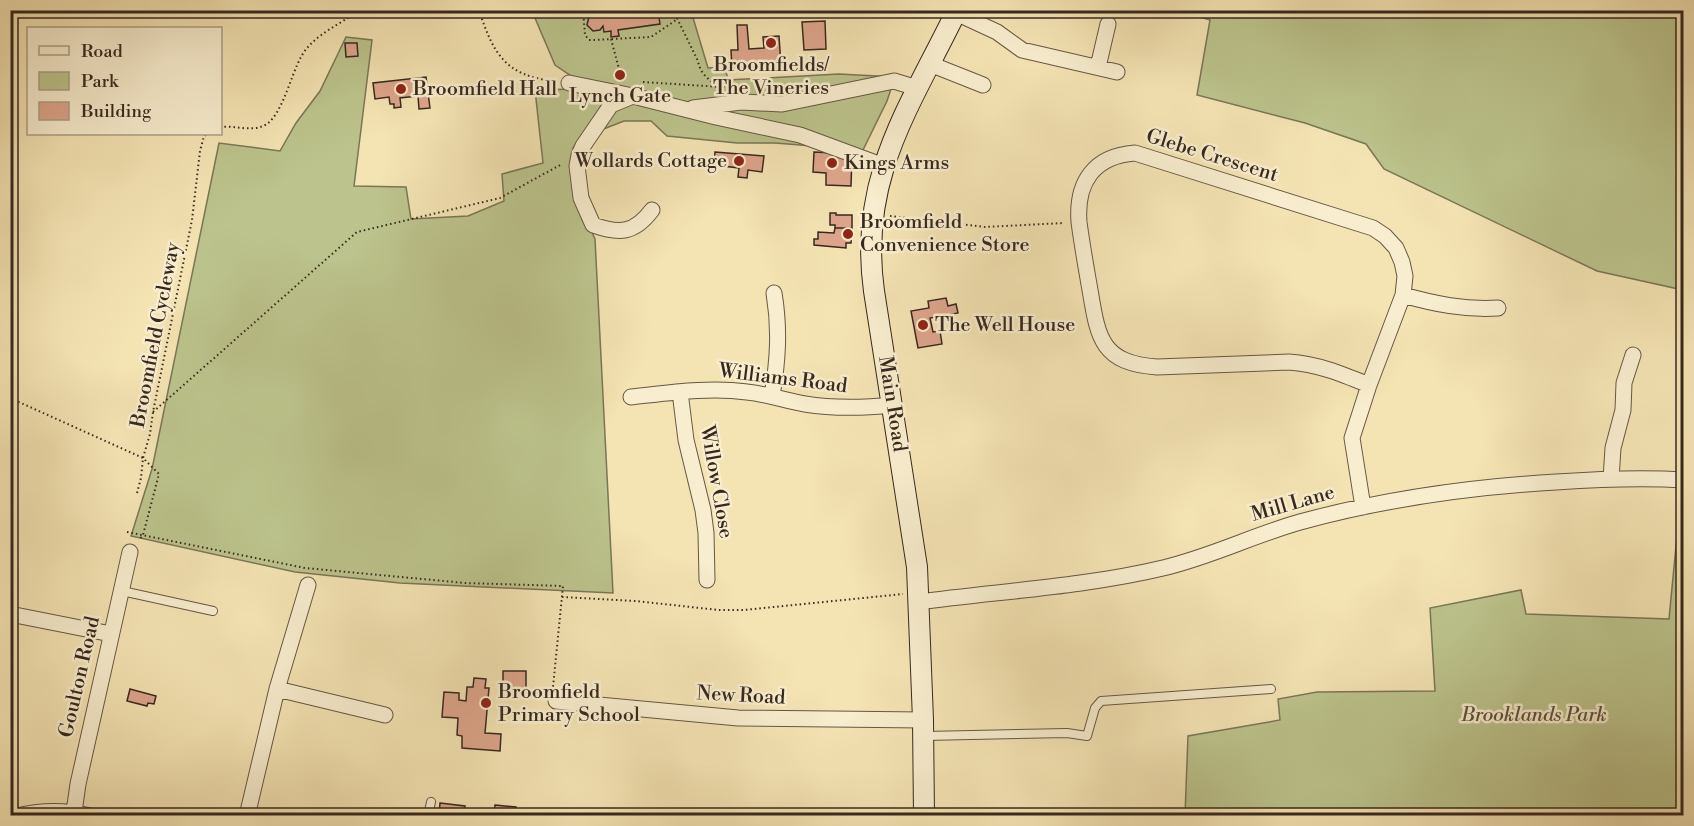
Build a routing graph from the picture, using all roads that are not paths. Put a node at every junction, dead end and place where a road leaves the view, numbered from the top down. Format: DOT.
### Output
graph roads {
  1 [pos="956,12"];
  2 [pos="1108,24"];
  3 [pos="930,64"];
  4 [pos="1098,67"];
  5 [pos="1117,72"];
  6 [pos="569,83"];
  7 [pos="983,85"];
  8 [pos="917,88"];
  9 [pos="631,90"];
  10 [pos="782,104"];
  11 [pos="688,109"];
  12 [pos="818,140"];
  13 [pos="884,166"];
  14 [pos="652,210"];
  15 [pos="774,293"];
  16 [pos="1402,295"];
  17 [pos="1498,308"];
  18 [pos="1633,355"];
  19 [pos="1369,385"];
  20 [pos="680,392"];
  21 [pos="772,396"];
  22 [pos="631,397"];
  23 [pos="893,405"];
  24 [pos="1611,478"];
  25 [pos="1683,480"];
  26 [pos="1363,507"];
  27 [pos="130,552"];
  28 [pos="707,580"];
  29 [pos="308,585"];
  30 [pos="122,591"];
  31 [pos="913,598"];
  32 [pos="213,610"];
  33 [pos="10,614"];
  34 [pos="111,634"];
  35 [pos="277,689"];
  36 [pos="1270,689"];
  37 [pos="556,701"];
  38 [pos="385,715"];
  39 [pos="923,728"];
  40 [pos="431,802"];
  41 [pos="10,803"];
  42 [pos="74,812"];
  43 [pos="18,815"];
  44 [pos="90,816"];
  45 [pos="248,816"];
  46 [pos="428,816"];
  47 [pos="924,816"];
  1 -- 3 [label="main road, Main Road"];
  1 -- 4 [label="street"];
  2 -- 4 [label="street"];
  3 -- 7 [label="street"];
  3 -- 8 [label="main road, Main Road"];
  4 -- 5 [label="street"];
  6 -- 9 [label="street"];
  8 -- 10 [label="street"];
  8 -- 13 [label="main road, Main Road"];
  9 -- 11 [label="street"];
  9 -- 14 [label="street"];
  10 -- 11 [label="street"];
  10 -- 12 [label="street"];
  11 -- 12 [label="street"];
  12 -- 13 [label="street"];
  13 -- 23 [label="main road, Main Road"];
  15 -- 21 [label="street"];
  16 -- 17 [label="street"];
  16 -- 19 [label="street, Glebe Crescent"];
  16 -- 19 [label="street, Glebe Crescent"];
  18 -- 24 [label="street"];
  19 -- 26 [label="street, Glebe Crescent"];
  20 -- 21 [label="street, Williams Road"];
  20 -- 22 [label="street, Williams Road"];
  20 -- 28 [label="street, Willow Close"];
  21 -- 23 [label="street, Williams Road"];
  23 -- 31 [label="main road, Main Road"];
  24 -- 25 [label="street, Mill Lane"];
  24 -- 26 [label="street, Mill Lane"];
  26 -- 31 [label="street, Mill Lane"];
  27 -- 30 [label="street, Goulton Road"];
  29 -- 35 [label="street"];
  30 -- 32 [label="lane"];
  30 -- 34 [label="street, Goulton Road"];
  31 -- 39 [label="main road, Main Road"];
  33 -- 34 [label="street"];
  34 -- 42 [label="street, Goulton Road"];
  35 -- 38 [label="street"];
  35 -- 45 [label="street"];
  36 -- 39 [label="lane"];
  37 -- 39 [label="street, New Road"];
  39 -- 47 [label="main road, Main Road"];
  40 -- 46 [label="lane"];
  41 -- 43 [label="lane"];
  42 -- 43 [label="street"];
  42 -- 44 [label="street"];
}
